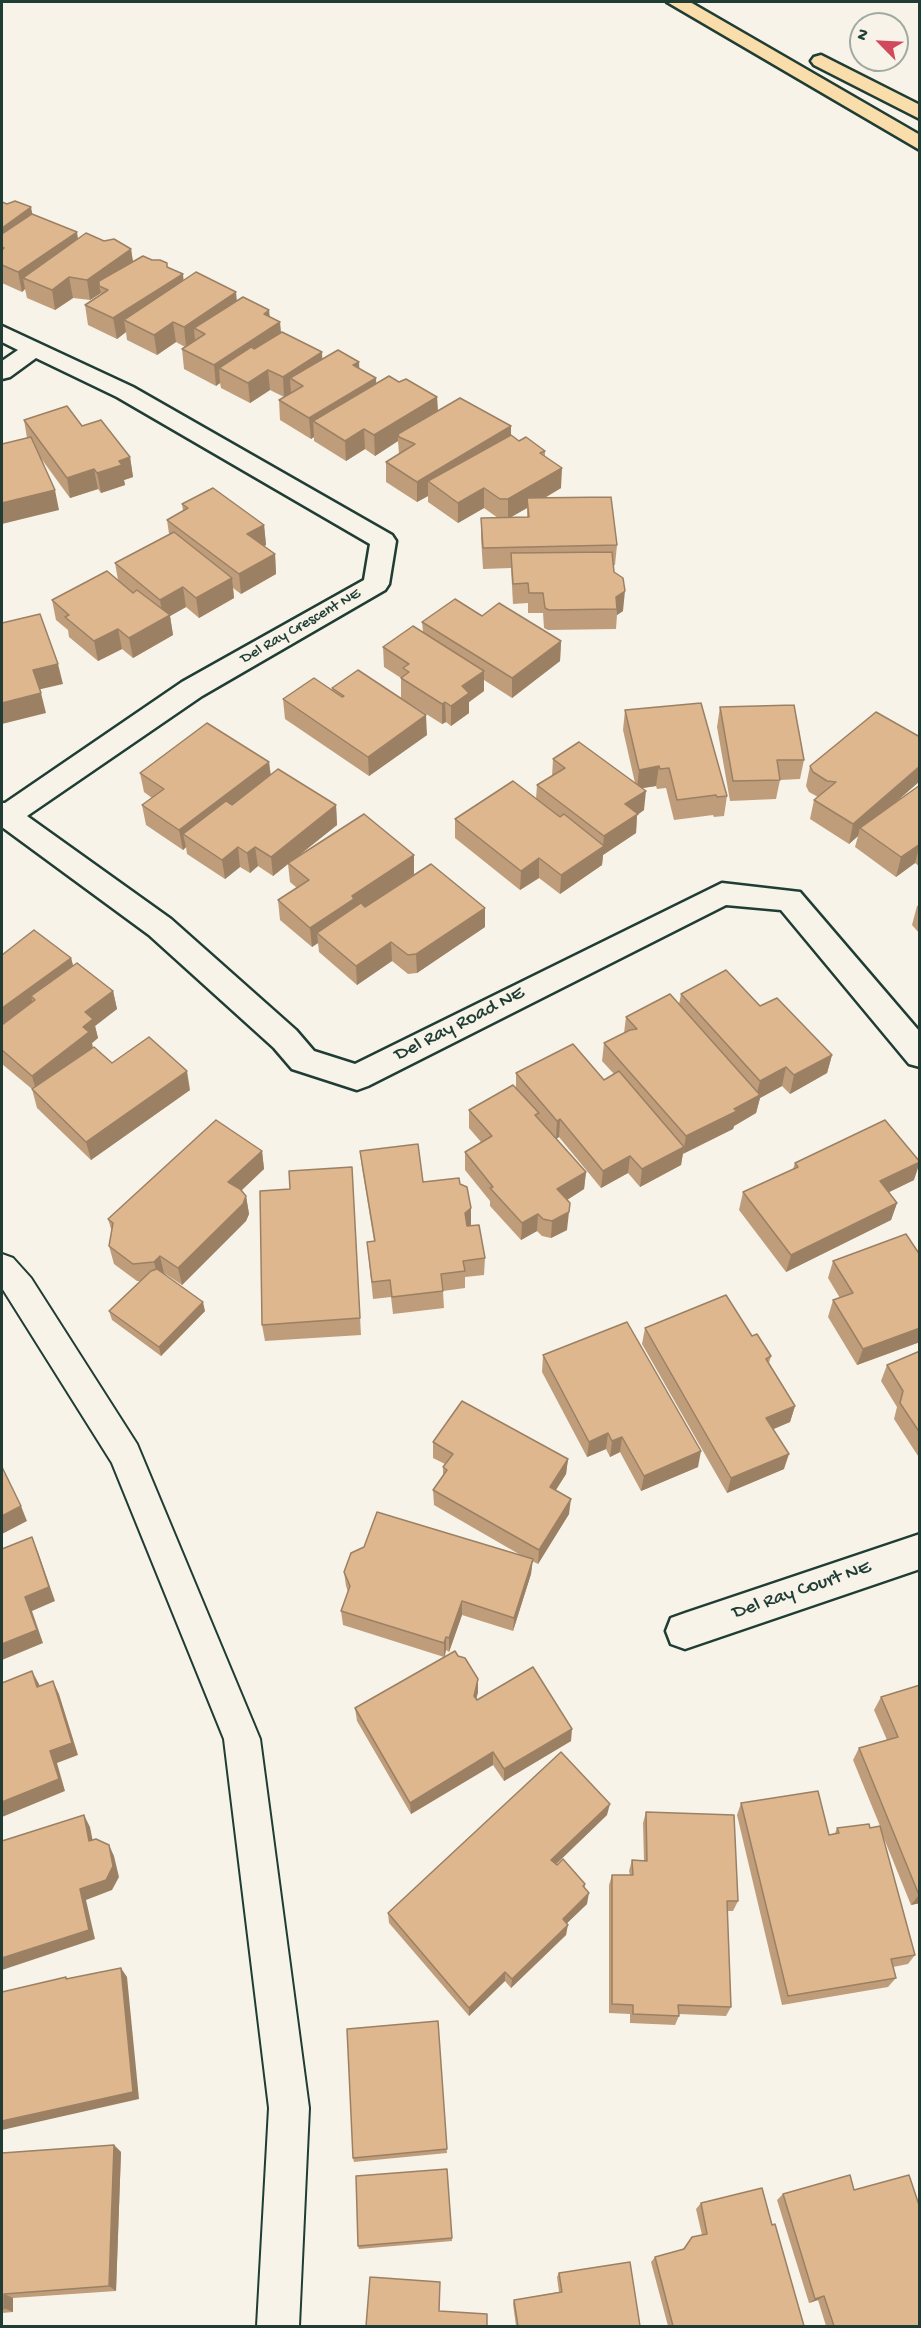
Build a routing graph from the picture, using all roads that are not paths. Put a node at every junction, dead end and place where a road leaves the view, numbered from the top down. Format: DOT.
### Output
graph roads {
  1 [pos="677,2"];
  2 [pos="688,2"];
  3 [pos="920,113"];
  4 [pos="920,144"];
  5 [pos="2,333"];
  6 [pos="34,349"];
  7 [pos="2,372"];
  8 [pos="4,814"];
  9 [pos="920,1055"];
  10 [pos="2,1267"];
  11 [pos="920,1551"];
  12 [pos="685,1631"];
  13 [pos="278,2326"];
  1 -- 4 [label="highway"];
  2 -- 3 [label="highway"];
  5 -- 6 [label="street, Del Ray Crescent NE"];
  6 -- 7 [label="street"];
  6 -- 8 [label="street, Del Ray Crescent NE"];
  8 -- 9 [label="street, Del Ray Road NE"];
  10 -- 13 [label="lane"];
  11 -- 12 [label="street, Del Ray Court NE"];
}
